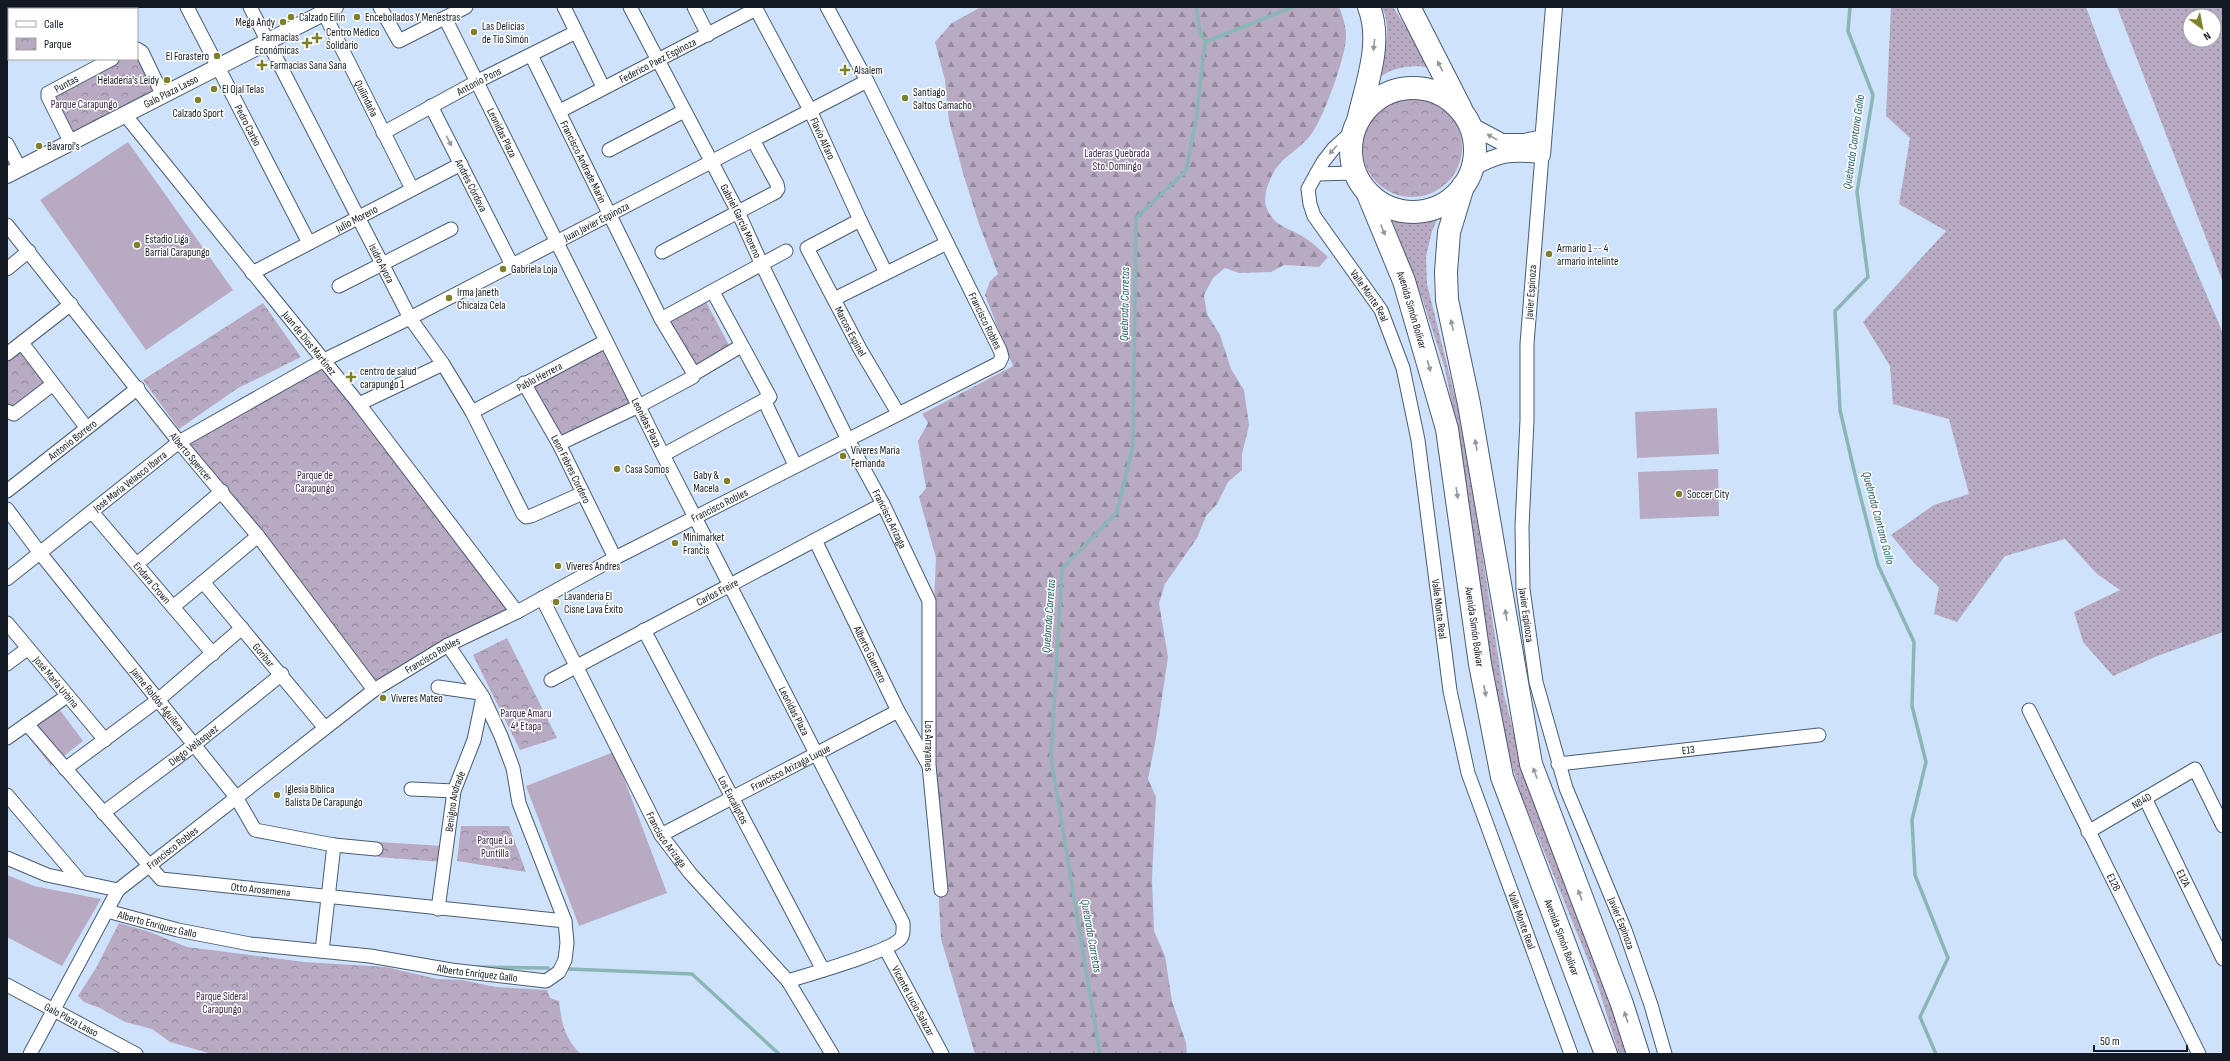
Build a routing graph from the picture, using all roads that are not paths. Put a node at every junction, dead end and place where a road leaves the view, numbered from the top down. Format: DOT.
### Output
graph roads {
  1 [pos="187,7"];
  2 [pos="250,7"];
  3 [pos="380,7"];
  4 [pos="466,7"];
  5 [pos="564,7"];
  6 [pos="630,7"];
  7 [pos="694,7"];
  8 [pos="827,7"];
  9 [pos="1369,7"];
  10 [pos="1409,7"];
  11 [pos="1554,7"];
  12 [pos="755,8"];
  13 [pos="326,9"];
  14 [pos="445,18"];
  15 [pos="576,32"];
  16 [pos="708,35"];
  17 [pos="268,41"];
  18 [pos="138,50"];
  19 [pos="531,54"];
  20 [pos="107,60"];
  21 [pos="657,61"];
  22 [pos="91,63"];
  23 [pos="218,67"];
  24 [pos="478,81"];
  25 [pos="867,81"];
  26 [pos="603,87"];
  27 [pos="163,96"];
  28 [pos="430,106"];
  29 [pos="810,110"];
  30 [pos="560,111"];
  31 [pos="684,111"];
  32 [pos="126,116"];
  33 [pos="1466,119"];
  34 [pos="1356,127"];
  35 [pos="384,133"];
  36 [pos="1543,138"];
  37 [pos="753,140"];
  38 [pos="71,143"];
  39 [pos="7,144"];
  40 [pos="609,150"];
  41 [pos="1542,155"];
  42 [pos="711,162"];
  43 [pos="461,164"];
  44 [pos="13,172"];
  45 [pos="1355,173"];
  46 [pos="1316,174"];
  47 [pos="1468,177"];
  48 [pos="412,190"];
  49 [pos="1368,194"];
  50 [pos="738,212"];
  51 [pos="610,214"];
  52 [pos="359,217"];
  53 [pos="860,220"];
  54 [pos="7,225"];
  55 [pos="451,230"];
  56 [pos="557,241"];
  57 [pos="310,243"];
  58 [pos="947,243"];
  59 [pos="29,251"];
  60 [pos="786,251"];
  61 [pos="662,252"];
  62 [pos="382,264"];
  63 [pos="512,265"];
  64 [pos="762,265"];
  65 [pos="7,269"];
  66 [pos="886,272"];
  67 [pos="252,273"];
  68 [pos="340,286"];
  69 [pos="713,292"];
  70 [pos="834,299"];
  71 [pos="71,304"];
  72 [pos="410,318"];
  73 [pos="661,319"];
  74 [pos="606,341"];
  75 [pos="22,343"];
  76 [pos="741,346"];
  77 [pos="7,354"];
  78 [pos="324,360"];
  79 [pos="443,364"];
  80 [pos="694,374"];
  81 [pos="524,383"];
  82 [pos="53,384"];
  83 [pos="138,388"];
  84 [pos="764,400"];
  85 [pos="359,404"];
  86 [pos="639,406"];
  87 [pos="7,411"];
  88 [pos="472,412"];
  89 [pos="898,413"];
  90 [pos="86,427"];
  91 [pos="848,438"];
  92 [pos="179,442"];
  93 [pos="559,444"];
  94 [pos="663,455"];
  95 [pos="795,465"];
  96 [pos="7,491"];
  97 [pos="222,492"];
  98 [pos="583,493"];
  99 [pos="883,504"];
  100 [pos="7,509"];
  101 [pos="92,512"];
  102 [pos="694,516"];
  103 [pos="258,536"];
  104 [pos="816,540"];
  105 [pos="40,553"];
  106 [pos="614,558"];
  107 [pos="137,564"];
  108 [pos="7,579"];
  109 [pos="203,582"];
  110 [pos="730,586"];
  111 [pos="542,598"];
  112 [pos="929,601"];
  113 [pos="173,607"];
  114 [pos="517,612"];
  115 [pos="7,624"];
  116 [pos="242,628"];
  117 [pos="644,630"];
  118 [pos="448,645"];
  119 [pos="27,649"];
  120 [pos="213,654"];
  121 [pos="7,664"];
  122 [pos="576,666"];
  123 [pos="282,674"];
  124 [pos="550,680"];
  125 [pos="438,687"];
  126 [pos="374,690"];
  127 [pos="482,695"];
  128 [pos="67,696"];
  129 [pos="158,700"];
  130 [pos="2029,710"];
  131 [pos="898,711"];
  132 [pos="28,724"];
  133 [pos="325,728"];
  134 [pos="1819,735"];
  135 [pos="7,738"];
  136 [pos="105,740"];
  137 [pos="194,745"];
  138 [pos="818,754"];
  139 [pos="1558,764"];
  140 [pos="929,766"];
  141 [pos="65,769"];
  142 [pos="411,789"];
  143 [pos="454,791"];
  144 [pos="7,795"];
  145 [pos="236,797"];
  146 [pos="2145,798"];
  147 [pos="732,799"];
  148 [pos="103,813"];
  149 [pos="2223,826"];
  150 [pos="2088,832"];
  151 [pos="661,835"];
  152 [pos="334,845"];
  153 [pos="376,848"];
  154 [pos="7,858"];
  155 [pos="149,867"];
  156 [pos="80,881"];
  157 [pos="118,890"];
  158 [pos="941,890"];
  159 [pos="329,898"];
  160 [pos="438,909"];
  161 [pos="107,911"];
  162 [pos="565,921"];
  163 [pos="885,948"];
  164 [pos="322,952"];
  165 [pos="2223,959"];
  166 [pos="822,970"];
  167 [pos="788,981"];
  168 [pos="7,985"];
  169 [pos="54,1011"];
  170 [pos="30,1054"];
  171 [pos="136,1054"];
  172 [pos="832,1054"];
  173 [pos="942,1054"];
  174 [pos="1571,1054"];
  175 [pos="1606,1054"];
  176 [pos="1638,1054"];
  177 [pos="1665,1054"];
  178 [pos="2199,1054"];
  1 -- 23 [label="street, Pedro Carbo"];
  2 -- 17 [label="street, Isidro Ayora"];
  3 -- 14 [label="street"];
  4 -- 14 [label="street"];
  5 -- 15 [label="street"];
  6 -- 21 [label="street, Gabriel García Moreno"];
  7 -- 16 [label="street"];
  8 -- 25 [label="street, Francisco Robles"];
  9 -- 34 [label="highway, Avenida Simón Bolívar, one-way"];
  33 -- 10 [label="highway, one-way"];
  11 -- 36 [label="street, Javier Espinoza"];
  12 -- 16 [label="street, Federico Paez Espinoza"];
  12 -- 29 [label="street, Flavio Alfaro"];
  13 -- 17 [label="street, Galo Plaza Lasso"];
  13 -- 35 [label="street, Quilindaña"];
  14 -- 24 [label="street, Leonidas Plaza"];
  15 -- 19 [label="street, Antonio Pons"];
  15 -- 26 [label="street"];
  16 -- 21 [label="street, Federico Paez Espinoza"];
  17 -- 23 [label="street, Galo Plaza Lasso"];
  17 -- 52 [label="street, Isidro Ayora"];
  18 -- 27 [label="street"];
  19 -- 24 [label="street, Antonio Pons"];
  19 -- 30 [label="street, Francisco Andrade Marin"];
  20 -- 22 [label="street, Puntas"];
  21 -- 26 [label="street, Federico Paez Espinoza"];
  21 -- 31 [label="street, Gabriel García Moreno"];
  22 -- 38 [label="street, Puntas"];
  23 -- 27 [label="street, Galo Plaza Lasso"];
  23 -- 57 [label="street, Pedro Carbo"];
  24 -- 28 [label="street, Antonio Pons"];
  24 -- 56 [label="street, Leonidas Plaza"];
  25 -- 29 [label="street, Juan Javier Espinoza"];
  25 -- 58 [label="street, Francisco Robles"];
  26 -- 30 [label="street, Federico Paez Espinoza"];
  27 -- 32 [label="street, Galo Plaza Lasso"];
  28 -- 35 [label="street, Antonio Pons"];
  28 -- 43 [label="street, Andrés Córdova, one-way"];
  29 -- 37 [label="street, Juan Javier Espinoza"];
  29 -- 53 [label="street, Flavio Alfaro"];
  30 -- 51 [label="street, Francisco Andrade Marin"];
  31 -- 40 [label="street"];
  31 -- 42 [label="street, Gabriel García Moreno"];
  32 -- 38 [label="street, Galo Plaza Lasso"];
  32 -- 67 [label="street, Juan de Dios Martínez"];
  33 -- 34 [label="highway, Avenida Simón Bolívar"];
  36 -- 33 [label="street, one-way"];
  33 -- 47 [label="highway"];
  34 -- 45 [label="highway, Avenida Simón Bolívar"];
  34 -- 46 [label="street, Valle Monte Real, one-way"];
  35 -- 48 [label="street, Quilindaña"];
  36 -- 41 [label="street, Javier Espinoza"];
  37 -- 42 [label="street, Juan Javier Espinoza"];
  37 -- 50 [label="street"];
  38 -- 44 [label="street, Galo Plaza Lasso"];
  39 -- 44 [label="street"];
  41 -- 47 [label="street"];
  41 -- 139 [label="street, Javier Espinoza"];
  42 -- 50 [label="street, Gabriel García Moreno"];
  42 -- 51 [label="street, Juan Javier Espinoza"];
  43 -- 48 [label="street, Julio Moreno"];
  43 -- 63 [label="street, Andrés Córdova"];
  45 -- 46 [label="street"];
  45 -- 49 [label="highway, Avenida Simón Bolívar"];
  46 -- 174 [label="street, Valle Monte Real"];
  47 -- 49 [label="highway, Avenida Simón Bolívar"];
  176 -- 47 [label="highway, one-way"];
  48 -- 52 [label="street, Julio Moreno"];
  49 -- 175 [label="highway, Avenida Simón Bolívar, one-way"];
  50 -- 61 [label="street"];
  50 -- 64 [label="street, Gabriel García Moreno"];
  51 -- 56 [label="street, Juan Javier Espinoza"];
  51 -- 73 [label="street, Francisco Andrade Marin"];
  52 -- 57 [label="street, Julio Moreno"];
  52 -- 62 [label="street, Isidro Ayora"];
  53 -- 66 [label="street, Flavio Alfaro"];
  53 -- 70 [label="street, Marcos Espinel"];
  54 -- 59 [label="street, Alberto Spencer"];
  55 -- 62 [label="street"];
  56 -- 63 [label="street, Juan Javier Espinoza"];
  56 -- 74 [label="street, Leonidas Plaza"];
  57 -- 67 [label="street, Julio Moreno"];
  58 -- 66 [label="street"];
  58 -- 89 [label="street, Francisco Robles"];
  59 -- 65 [label="street"];
  59 -- 71 [label="street, Alberto Spencer"];
  60 -- 64 [label="street"];
  62 -- 68 [label="street"];
  62 -- 72 [label="street, Isidro Ayora"];
  63 -- 72 [label="street, Juan Javier Espinoza"];
  64 -- 69 [label="street"];
  64 -- 91 [label="street, Gabriel García Moreno"];
  66 -- 70 [label="street"];
  67 -- 78 [label="street, Juan de Dios Martínez"];
  69 -- 73 [label="street"];
  69 -- 76 [label="street"];
  70 -- 89 [label="street, Marcos Espinel"];
  71 -- 75 [label="street"];
  71 -- 83 [label="street, Alberto Spencer"];
  72 -- 78 [label="street, Juan Javier Espinoza"];
  72 -- 79 [label="street, Isidro Ayora"];
  73 -- 80 [label="street, Francisco Andrade Marin"];
  74 -- 81 [label="street, Pablo Herrera"];
  74 -- 86 [label="street, Leonidas Plaza"];
  75 -- 77 [label="street"];
  75 -- 82 [label="street"];
  76 -- 80 [label="street"];
  76 -- 84 [label="street"];
  78 -- 85 [label="street, Juan de Dios Martínez"];
  78 -- 92 [label="street, José María Velasco Ibarra"];
  79 -- 85 [label="street"];
  79 -- 88 [label="street, Isidro Ayora"];
  80 -- 86 [label="street"];
  81 -- 88 [label="street, Pablo Herrera"];
  81 -- 93 [label="street, Leon Febres Cordero"];
  82 -- 87 [label="street"];
  82 -- 90 [label="street"];
  83 -- 90 [label="street, Antonio Borrero"];
  83 -- 92 [label="street, Alberto Spencer"];
  84 -- 94 [label="street"];
  84 -- 95 [label="street"];
  85 -- 114 [label="street, Juan de Dios Martínez"];
  86 -- 93 [label="street"];
  86 -- 94 [label="street, Leonidas Plaza"];
  88 -- 98 [label="street, Isidro Ayora"];
  89 -- 91 [label="street, Francisco Robles"];
  90 -- 96 [label="street, Antonio Borrero"];
  91 -- 95 [label="street, Francisco Robles"];
  91 -- 99 [label="street, Francisco Arizaga"];
  92 -- 97 [label="street, Alberto Spencer"];
  92 -- 101 [label="street, José María Velasco Ibarra"];
  93 -- 98 [label="street, Leon Febres Cordero"];
  94 -- 102 [label="street, Leonidas Plaza"];
  95 -- 102 [label="street, Francisco Robles"];
  97 -- 103 [label="street, Alberto Spencer"];
  97 -- 107 [label="street"];
  98 -- 106 [label="street, Leon Febres Cordero"];
  99 -- 104 [label="street, Carlos Freire"];
  99 -- 112 [label="street, Francisco Arizaga"];
  100 -- 105 [label="street, Jaime Roldós Aguilera"];
  101 -- 105 [label="street, José María Velasco Ibarra"];
  101 -- 107 [label="street, Endara Crown"];
  102 -- 106 [label="street, Francisco Robles"];
  102 -- 110 [label="street, Leonidas Plaza"];
  103 -- 109 [label="street"];
  103 -- 126 [label="street, Alberto Spencer"];
  104 -- 110 [label="street, Carlos Freire"];
  104 -- 131 [label="street, Alberto Guerrero"];
  105 -- 108 [label="street, José María Velasco Ibarra"];
  105 -- 129 [label="street, Jaime Roldós Aguilera"];
  106 -- 111 [label="street, Francisco Robles"];
  107 -- 113 [label="street, Endara Crown"];
  109 -- 113 [label="street"];
  109 -- 116 [label="street, Goribar"];
  110 -- 117 [label="street, Carlos Freire"];
  110 -- 138 [label="street, Leonidas Plaza"];
  111 -- 114 [label="street, Francisco Robles"];
  111 -- 122 [label="street, Francisco Arizaga"];
  112 -- 140 [label="street, Los Arrayanes"];
  113 -- 120 [label="street, Endara Crown"];
  114 -- 118 [label="street, Francisco Robles"];
  115 -- 119 [label="street, José María Urbina"];
  116 -- 120 [label="street"];
  116 -- 123 [label="street, Goribar"];
  117 -- 122 [label="street, Carlos Freire"];
  117 -- 147 [label="street, Los Eucaliptos"];
  118 -- 126 [label="street, Francisco Robles"];
  118 -- 127 [label="street, Alberto Enríquez Gallo"];
  119 -- 121 [label="street"];
  119 -- 128 [label="street, José María Urbina"];
  120 -- 129 [label="street"];
  122 -- 124 [label="street, Carlos Freire"];
  122 -- 151 [label="street, Francisco Arizaga"];
  123 -- 133 [label="street, Goribar"];
  123 -- 137 [label="street, Diego Velásquez"];
  125 -- 127 [label="street"];
  126 -- 133 [label="street, Francisco Robles"];
  127 -- 143 [label="street, Benigno Andrade"];
  127 -- 162 [label="street, Alberto Enríquez Gallo"];
  128 -- 132 [label="street"];
  128 -- 136 [label="street, José María Urbina"];
  129 -- 136 [label="street"];
  129 -- 137 [label="street, Jaime Roldós Aguilera"];
  130 -- 150 [label="street, E12B"];
  131 -- 138 [label="street, Francisco Arizaga Luque"];
  131 -- 140 [label="street, Alberto Guerrero"];
  132 -- 135 [label="street"];
  132 -- 141 [label="street, Otto Arosemena"];
  133 -- 145 [label="street, Francisco Robles"];
  134 -- 139 [label="street, E13"];
  136 -- 141 [label="street"];
  137 -- 145 [label="street, Jaime Roldós Aguilera"];
  137 -- 148 [label="street, Diego Velásquez"];
  138 -- 147 [label="street, Francisco Arizaga Luque"];
  138 -- 163 [label="street, Leonidas Plaza"];
  139 -- 177 [label="street, Javier Espinoza"];
  140 -- 158 [label="street, Los Arrayanes"];
  141 -- 148 [label="street, Otto Arosemena"];
  142 -- 143 [label="street"];
  143 -- 160 [label="street, Benigno Andrade"];
  144 -- 156 [label="street"];
  145 -- 152 [label="street, Jaime Roldós Aguilera"];
  145 -- 155 [label="street, Francisco Robles"];
  146 -- 149 [label="street, N84D"];
  146 -- 150 [label="street, N84D"];
  146 -- 165 [label="street, E12A"];
  147 -- 151 [label="street, Francisco Arizaga Luque"];
  147 -- 166 [label="street, Los Eucaliptos"];
  148 -- 155 [label="street, Otto Arosemena"];
  150 -- 178 [label="street, E12B"];
  151 -- 167 [label="street, Francisco Arizaga"];
  152 -- 153 [label="street, Jaime Roldós Aguilera"];
  152 -- 159 [label="street"];
  154 -- 156 [label="street"];
  155 -- 157 [label="street, Francisco Robles"];
  155 -- 159 [label="street, Otto Arosemena"];
  156 -- 157 [label="street"];
  157 -- 161 [label="street, Francisco Robles"];
  159 -- 160 [label="street, Otto Arosemena"];
  159 -- 164 [label="street"];
  160 -- 162 [label="street, Otto Arosemena"];
  161 -- 164 [label="street, Alberto Enríquez Gallo"];
  161 -- 169 [label="street, Francisco Robles"];
  162 -- 164 [label="street, Alberto Enríquez Gallo"];
  163 -- 166 [label="street"];
  163 -- 173 [label="street, Vicente Lucio Salazar"];
  166 -- 167 [label="street"];
  167 -- 172 [label="street, Francisco Arizaga"];
  168 -- 169 [label="street, Galo Plaza Lasso"];
  169 -- 170 [label="street, Francisco Robles"];
  169 -- 171 [label="street, Galo Plaza Lasso"];
}
